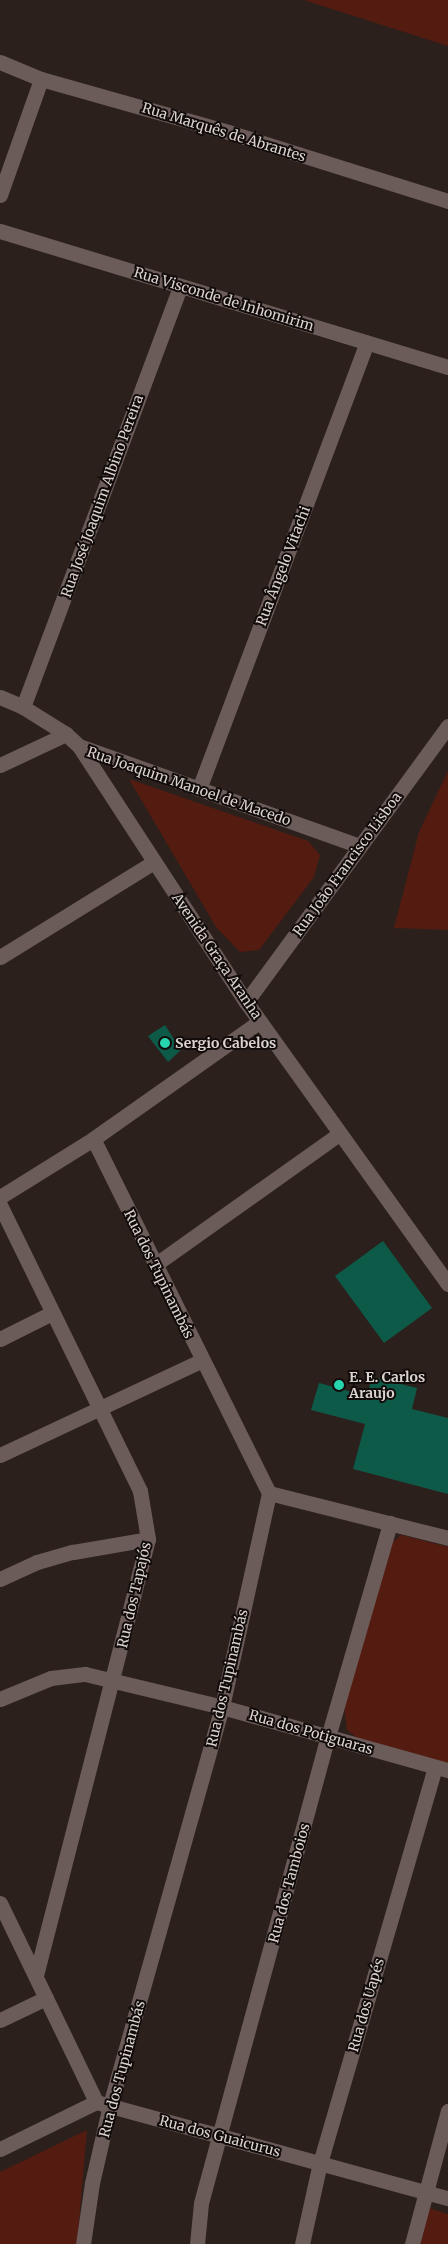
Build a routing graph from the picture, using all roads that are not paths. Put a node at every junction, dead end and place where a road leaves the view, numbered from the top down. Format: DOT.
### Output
graph roads {
  1 [pos="0,62"];
  2 [pos="41,79"];
  3 [pos="0,194"];
  4 [pos="448,201"];
  5 [pos="0,231"];
  6 [pos="180,286"];
  7 [pos="367,343"];
  8 [pos="448,367"];
  9 [pos="0,697"];
  10 [pos="23,707"];
  11 [pos="448,726"];
  12 [pos="66,734"];
  13 [pos="79,746"];
  14 [pos="0,765"];
  15 [pos="199,789"];
  16 [pos="360,846"];
  17 [pos="154,862"];
  18 [pos="0,957"];
  19 [pos="246,1002"];
  20 [pos="260,1021"];
  21 [pos="339,1134"];
  22 [pos="94,1140"];
  23 [pos="0,1197"];
  24 [pos="0,1205"];
  25 [pos="156,1264"];
  26 [pos="448,1284"];
  27 [pos="52,1313"];
  28 [pos="0,1338"];
  29 [pos="201,1361"];
  30 [pos="97,1408"];
  31 [pos="0,1455"];
  32 [pos="269,1493"];
  33 [pos="390,1524"];
  34 [pos="448,1538"];
  35 [pos="148,1539"];
  36 [pos="0,1579"];
  37 [pos="114,1679"];
  38 [pos="0,1699"];
  39 [pos="222,1707"];
  40 [pos="328,1737"];
  41 [pos="441,1768"];
  42 [pos="0,1903"];
  43 [pos="36,1976"];
  44 [pos="46,1998"];
  45 [pos="0,2020"];
  46 [pos="103,2103"];
  47 [pos="448,2111"];
  48 [pos="222,2136"];
  49 [pos="0,2150"];
  50 [pos="320,2163"];
  51 [pos="426,2192"];
  52 [pos="448,2198"];
  53 [pos="83,2244"];
  54 [pos="197,2244"];
  55 [pos="302,2244"];
  56 [pos="412,2244"];
  1 -- 2 [label="street, Rua Marquês de Abrantes"];
  2 -- 3 [label="street"];
  2 -- 4 [label="street, Rua Marquês de Abrantes"];
  5 -- 6 [label="street, Rua Visconde de Inhomirim"];
  6 -- 7 [label="street, Rua Visconde de Inhomirim"];
  6 -- 10 [label="street, Rua José Joaquim Albino Pereira"];
  7 -- 8 [label="street, Rua Visconde de Inhomirim"];
  7 -- 15 [label="street, Rua Ângelo Vitachi"];
  9 -- 10 [label="street, Rua Joaquim Manoel de Macedo"];
  10 -- 12 [label="street, Rua Joaquim Manoel de Macedo"];
  11 -- 16 [label="street, Rua João Francisco Lisboa"];
  12 -- 13 [label="street, Rua Joaquim Manoel de Macedo"];
  12 -- 14 [label="street"];
  13 -- 15 [label="street, Rua Joaquim Manoel de Macedo"];
  13 -- 17 [label="street, Avenida Graça Aranha"];
  15 -- 16 [label="street, Rua Joaquim Manoel de Macedo"];
  16 -- 19 [label="street, Rua João Francisco Lisboa"];
  17 -- 18 [label="street"];
  17 -- 19 [label="street, Avenida Graça Aranha"];
  19 -- 20 [label="street, Avenida Graça Aranha"];
  20 -- 21 [label="street, Avenida Graça Aranha"];
  20 -- 22 [label="street"];
  21 -- 25 [label="street"];
  21 -- 26 [label="street, Avenida Graça Aranha"];
  22 -- 23 [label="street"];
  22 -- 25 [label="street, Rua dos Tupinambás"];
  24 -- 27 [label="street, Rua dos Tapajós"];
  25 -- 29 [label="street, Rua dos Tupinambás"];
  27 -- 28 [label="street"];
  27 -- 30 [label="street, Rua dos Tapajós"];
  29 -- 30 [label="street"];
  29 -- 32 [label="street, Rua dos Tupinambás"];
  30 -- 31 [label="street"];
  30 -- 35 [label="street, Rua dos Tapajós"];
  32 -- 33 [label="street"];
  32 -- 39 [label="street, Rua dos Tupinambás"];
  33 -- 34 [label="street"];
  33 -- 40 [label="street, Rua dos Tamboios"];
  35 -- 36 [label="street"];
  35 -- 37 [label="street, Rua dos Tapajós"];
  37 -- 38 [label="street, Rua dos Potiguaras"];
  37 -- 39 [label="street, Rua dos Potiguaras"];
  37 -- 43 [label="street, Rua dos Tapajós"];
  39 -- 40 [label="street, Rua dos Potiguaras"];
  39 -- 46 [label="street, Rua dos Tupinambás"];
  40 -- 41 [label="street, Rua dos Potiguaras"];
  40 -- 48 [label="street, Rua dos Tamboios"];
  41 -- 50 [label="street, Rua dos Uapés"];
  42 -- 43 [label="street"];
  43 -- 44 [label="street"];
  44 -- 45 [label="street"];
  44 -- 46 [label="street"];
  46 -- 48 [label="street, Rua dos Guaicurus"];
  46 -- 49 [label="street"];
  46 -- 53 [label="street, Rua dos Tupinambás"];
  47 -- 51 [label="street"];
  48 -- 50 [label="street, Rua dos Guaicurus"];
  48 -- 54 [label="street, Rua dos Tamboios"];
  50 -- 51 [label="street, Rua dos Guaicurus"];
  50 -- 55 [label="street, Rua dos Uapés"];
  51 -- 52 [label="street, Rua dos Guaicurus"];
  51 -- 56 [label="street"];
}
